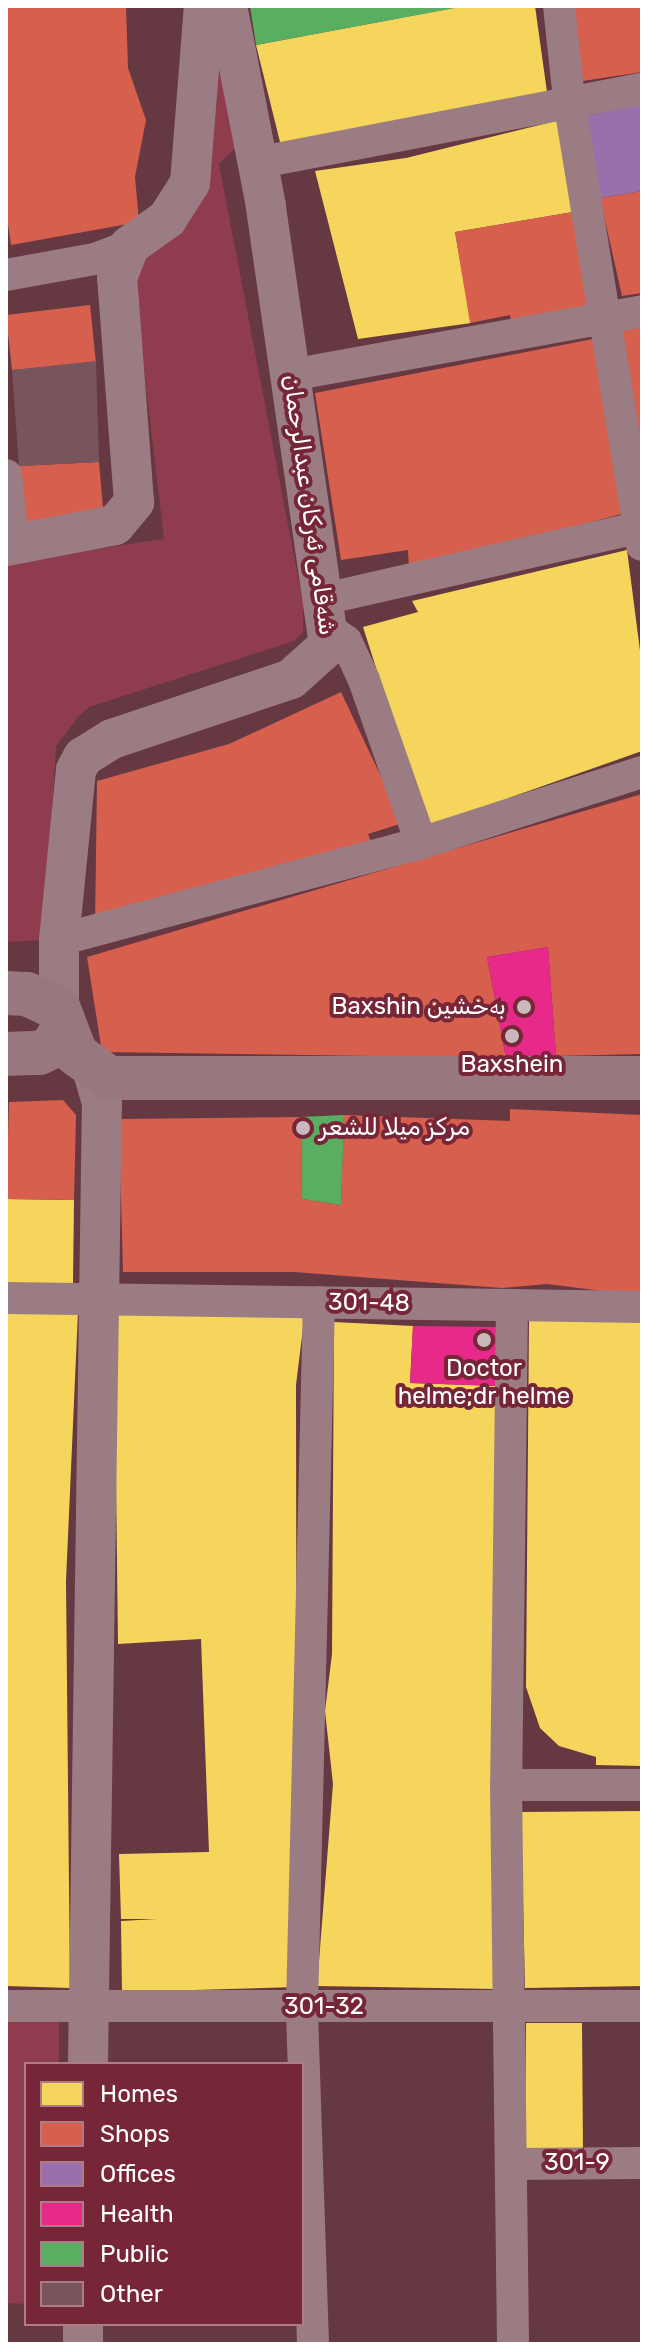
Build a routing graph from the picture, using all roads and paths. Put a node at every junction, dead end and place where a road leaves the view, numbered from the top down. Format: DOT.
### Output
graph roads {
  1 [pos="204,6"];
  2 [pos="559,6"];
  3 [pos="221,29"];
  4 [pos="642,89"];
  5 [pos="569,100"];
  6 [pos="256,163"];
  7 [pos="129,246"];
  8 [pos="6,275"];
  9 [pos="642,311"];
  10 [pos="608,317"];
  11 [pos="291,375"];
  12 [pos="6,475"];
  13 [pos="641,533"];
  14 [pos="13,545"];
  15 [pos="327,614"];
  16 [pos="642,772"];
  17 [pos="421,843"];
  18 [pos="59,940"];
  19 [pos="6,975"];
  20 [pos="6,993"];
  21 [pos="62,1018"];
  22 [pos="6,1054"];
  23 [pos="92,1069"];
  24 [pos="642,1078"];
  25 [pos="6,1298"];
  26 [pos="96,1300"];
  27 [pos="319,1302"];
  28 [pos="512,1305"];
  29 [pos="642,1307"];
  30 [pos="506,1785"];
  31 [pos="642,1785"];
  32 [pos="6,2006"];
  33 [pos="511,2006"];
  34 [pos="642,2006"];
  35 [pos="302,2007"];
  36 [pos="89,2008"];
  37 [pos="88,2062"];
  38 [pos="304,2062"];
  39 [pos="304,2068"];
  40 [pos="642,2163"];
  41 [pos="512,2164"];
  42 [pos="313,2344"];
  43 [pos="513,2344"];
  1 -- 3 [label="street, شەقامی ئەرکان عبدالرحمان"];
  2 -- 5 [label="street"];
  3 -- 6 [label="street, شەقامی ئەرکان عبدالرحمان"];
  3 -- 7 [label="street, شەقامی ئەرکان عبدالرحمان"];
  4 -- 5 [label="street"];
  5 -- 6 [label="street"];
  5 -- 10 [label="street"];
  6 -- 11 [label="street, شەقامی ئەرکان عبدالرحمان"];
  7 -- 8 [label="street"];
  7 -- 14 [label="street"];
  9 -- 10 [label="street"];
  10 -- 11 [label="street"];
  10 -- 13 [label="street"];
  11 -- 15 [label="street, شەقامی ئەرکان عبدالرحمان"];
  12 -- 14 [label="street"];
  13 -- 15 [label="street"];
  15 -- 17 [label="street"];
  15 -- 18 [label="street, شەقامی ئەرکان عبدالرحمان"];
  16 -- 17 [label="street"];
  17 -- 18 [label="street"];
  18 -- 19 [label="street"];
  18 -- 21 [label="street"];
  20 -- 21 [label="main road"];
  21 -- 22 [label="main road"];
  21 -- 23 [label="main road"];
  23 -- 24 [label="main road"];
  23 -- 26 [label="street"];
  25 -- 26 [label="street, 301-48"];
  26 -- 27 [label="street, 301-48"];
  26 -- 36 [label="street"];
  27 -- 28 [label="street, 301-48"];
  27 -- 35 [label="street"];
  28 -- 29 [label="street, 301-48"];
  28 -- 30 [label="street"];
  30 -- 31 [label="street"];
  30 -- 33 [label="street"];
  32 -- 36 [label="street, 301-32"];
  33 -- 34 [label="street, 301-32"];
  33 -- 35 [label="street, 301-32"];
  33 -- 41 [label="street"];
  35 -- 36 [label="street, 301-32"];
  35 -- 38 [label="street"];
  36 -- 37 [label="street"];
  39 -- 42 [label="street"];
  40 -- 41 [label="street, 301-9"];
  41 -- 43 [label="street"];
}
